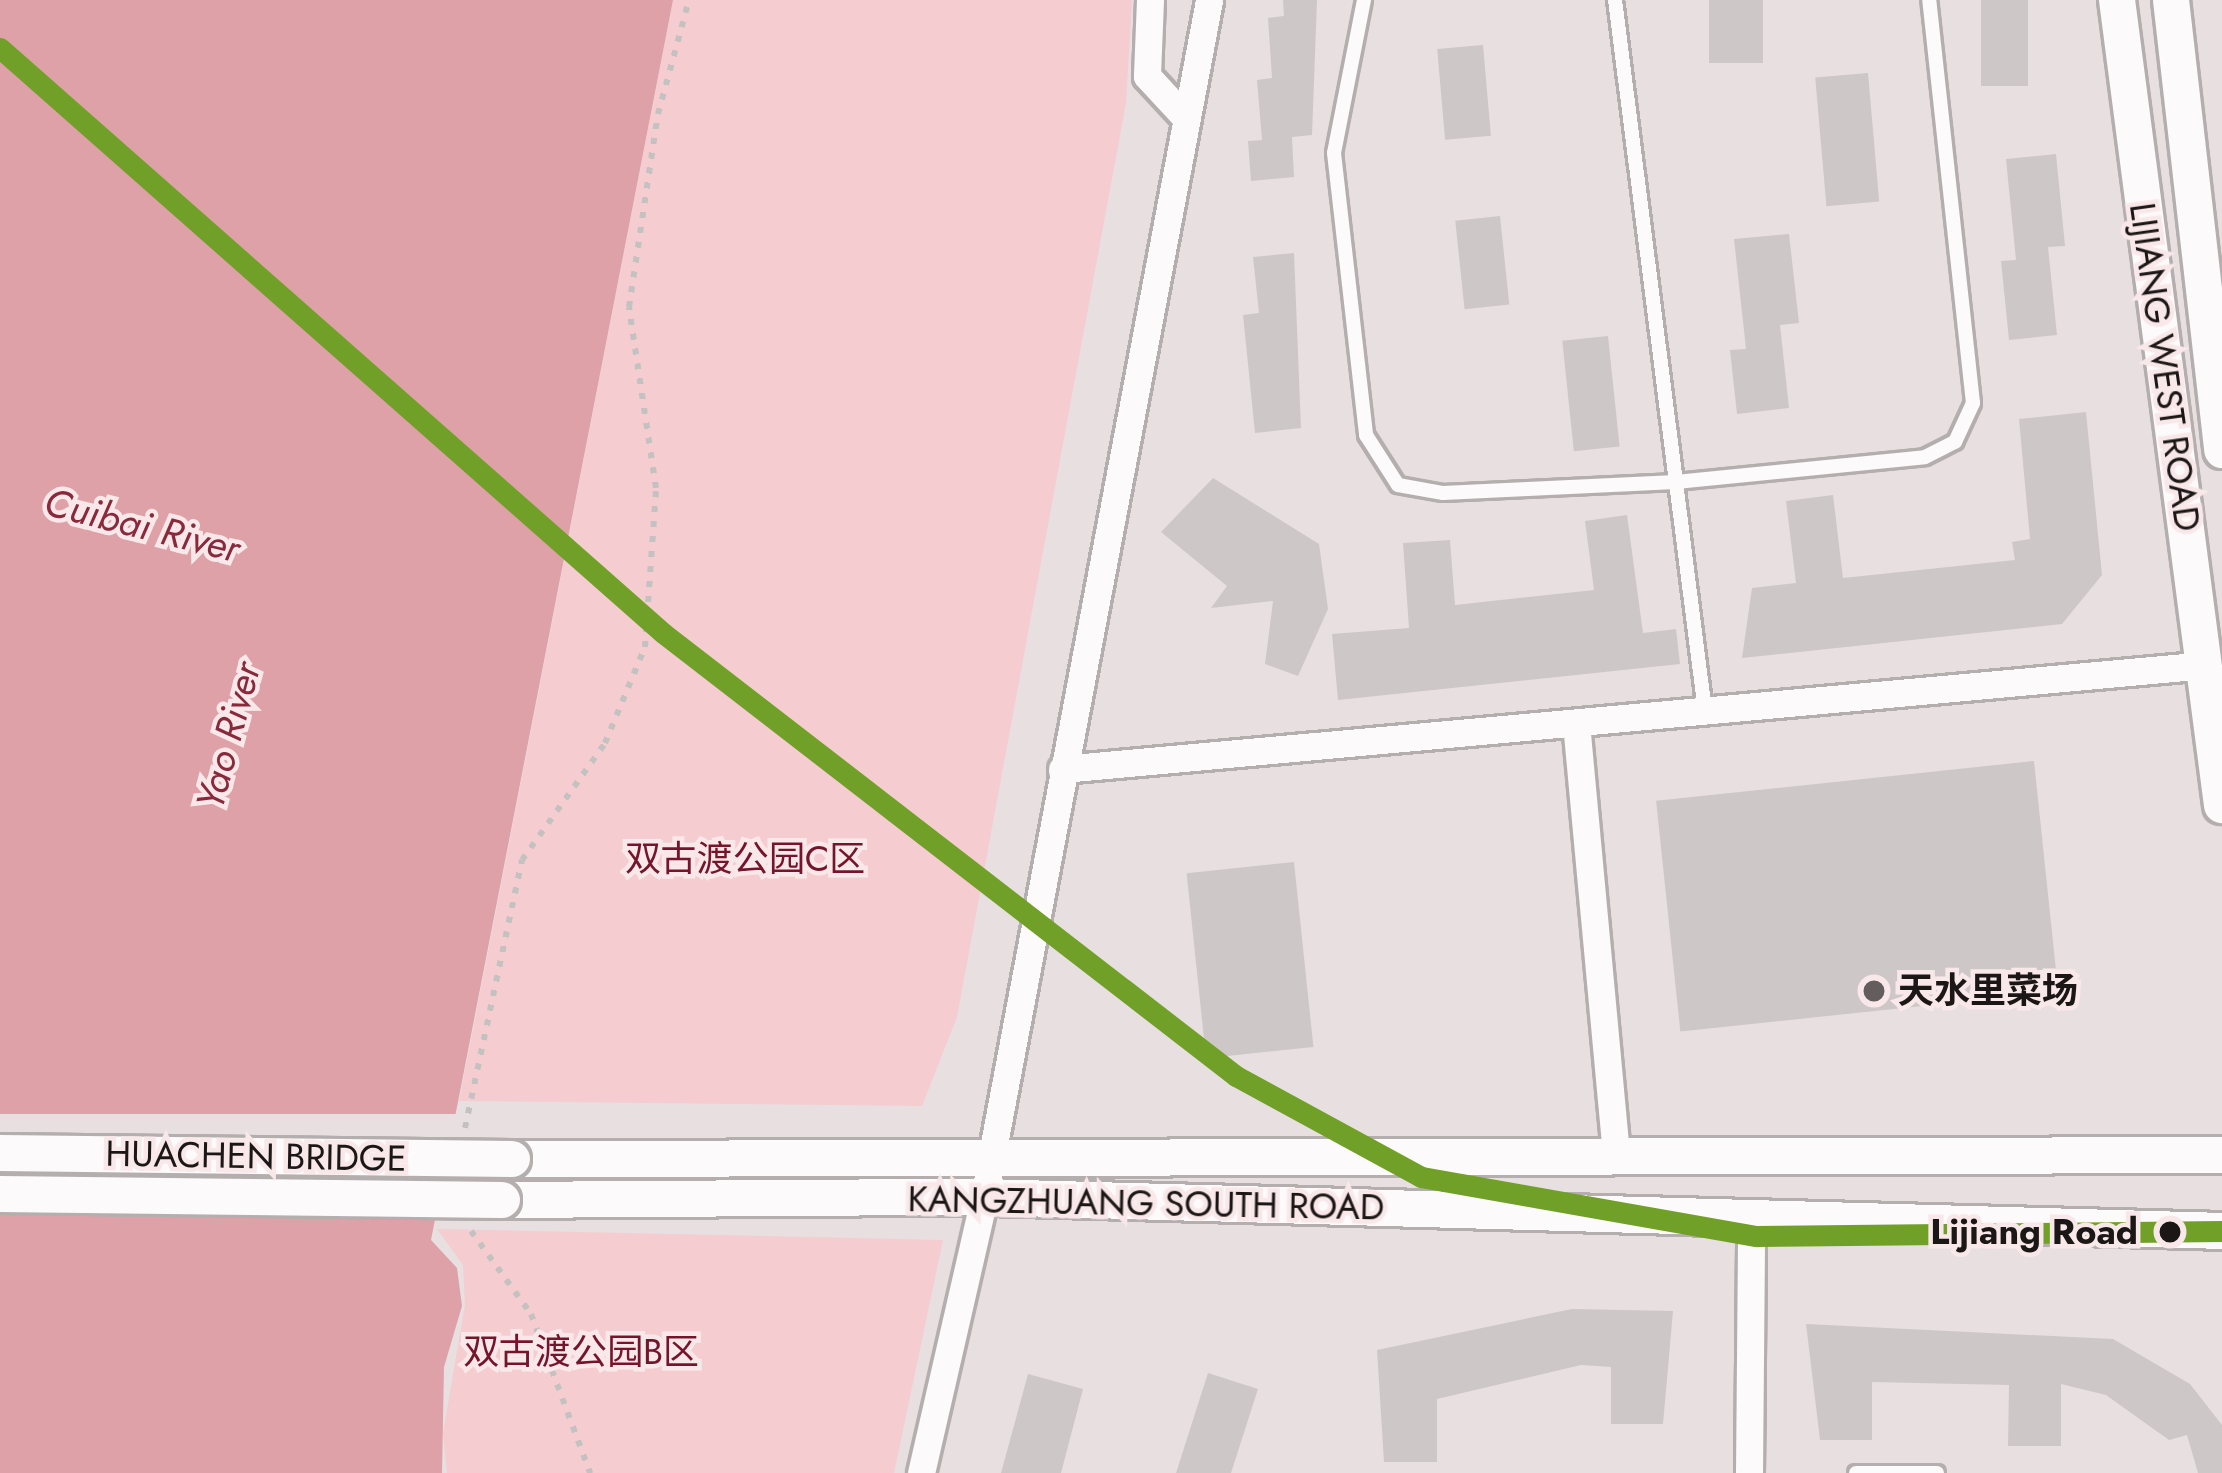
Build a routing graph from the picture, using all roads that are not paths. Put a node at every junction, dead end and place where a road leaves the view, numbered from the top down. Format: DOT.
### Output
graph roads {
  1 [pos="1150,0"];
  2 [pos="1209,0"];
  3 [pos="1364,0"];
  4 [pos="1615,0"];
  5 [pos="1929,0"];
  6 [pos="2117,0"];
  7 [pos="2171,0"];
  8 [pos="1183,115"];
  9 [pos="2220,408"];
  10 [pos="2222,450"];
  11 [pos="1676,482"];
  12 [pos="2206,665"];
  13 [pos="1705,711"];
  14 [pos="1576,723"];
  15 [pos="1062,769"];
  16 [pos="2222,805"];
  17 [pos="0,1153"];
  18 [pos="2222,1155"];
  19 [pos="1616,1156"];
  20 [pos="990,1158"];
  21 [pos="512,1159"];
  22 [pos="0,1194"];
  23 [pos="984,1197"];
  24 [pos="1751,1219"];
  25 [pos="2222,1231"];
  26 [pos="921,1473"];
  27 [pos="1749,1473"];
  28 [pos="1856,1473"];
  29 [pos="1937,1473"];
  1 -- 8 [label="street"];
  2 -- 8 [label="street"];
  3 -- 11 [label="lane"];
  4 -- 11 [label="lane"];
  5 -- 11 [label="lane"];
  6 -- 12 [label="main road, LIJIANG WEST ROAD"];
  7 -- 9 [label="main road, LIJIANG WEST ROAD"];
  8 -- 15 [label="street"];
  9 -- 10 [label="main road, LIJIANG WEST ROAD"];
  11 -- 13 [label="lane"];
  12 -- 13 [label="street"];
  12 -- 16 [label="main road, LIJIANG WEST ROAD"];
  13 -- 14 [label="street"];
  14 -- 15 [label="street"];
  14 -- 19 [label="street"];
  15 -- 20 [label="street"];
  17 -- 21 [label="main road, HUACHEN BRIDGE, bridge"];
  18 -- 19 [label="main road, KANGZHUANG SOUTH ROAD"];
  19 -- 20 [label="main road, KANGZHUANG SOUTH ROAD"];
  20 -- 21 [label="main road, KANGZHUANG SOUTH ROAD"];
  20 -- 23 [label="street"];
  22 -- 23 [label="main road, KANGZHUANG SOUTH ROAD, bridge"];
  23 -- 24 [label="main road, KANGZHUANG SOUTH ROAD"];
  23 -- 26 [label="street"];
  24 -- 25 [label="main road, KANGZHUANG SOUTH ROAD"];
  24 -- 27 [label="street"];
  28 -- 29 [label="lane"];
}
